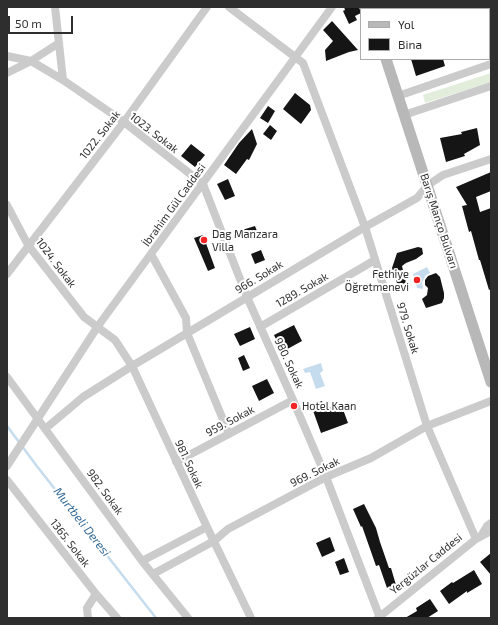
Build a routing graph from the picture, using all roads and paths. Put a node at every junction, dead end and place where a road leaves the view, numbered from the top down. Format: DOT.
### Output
graph roads {
  1 [pos="55,7"];
  2 [pos="207,7"];
  3 [pos="229,7"];
  4 [pos="332,7"];
  5 [pos="59,43"];
  6 [pos="7,56"];
  7 [pos="295,57"];
  8 [pos="386,60"];
  9 [pos="31,61"];
  10 [pos="491,64"];
  11 [pos="7,73"];
  12 [pos="63,80"];
  13 [pos="491,86"];
  14 [pos="398,96"];
  15 [pos="404,115"];
  16 [pos="124,122"];
  17 [pos="491,160"];
  18 [pos="203,184"];
  19 [pos="428,185"];
  20 [pos="7,205"];
  21 [pos="365,227"];
  22 [pos="28,245"];
  23 [pos="151,254"];
  24 [pos="375,260"];
  25 [pos="7,274"];
  26 [pos="247,297"];
  27 [pos="98,326"];
  28 [pos="260,327"];
  29 [pos="187,332"];
  30 [pos="132,366"];
  31 [pos="7,377"];
  32 [pos="491,382"];
  33 [pos="294,400"];
  34 [pos="491,401"];
  35 [pos="37,419"];
  36 [pos="427,426"];
  37 [pos="44,429"];
  38 [pos="229,434"];
  39 [pos="176,462"];
  40 [pos="7,466"];
  41 [pos="326,477"];
  42 [pos="7,480"];
  43 [pos="491,523"];
  44 [pos="207,527"];
  45 [pos="491,531"];
  46 [pos="478,537"];
  47 [pos="214,541"];
  48 [pos="142,561"];
  49 [pos="154,574"];
  50 [pos="96,594"];
  51 [pos="379,617"];
  52 [pos="88,618"];
  53 [pos="117,618"];
  54 [pos="188,618"];
  55 [pos="251,618"];
  1 -- 5 [label="street"];
  2 -- 16 [label="street, 1022. Sokak"];
  3 -- 7 [label="street, 979. Sokak"];
  4 -- 7 [label="street, İbrahim Gül Caddesi"];
  5 -- 9 [label="street"];
  5 -- 12 [label="street"];
  6 -- 9 [label="street, 1023. Sokak"];
  7 -- 18 [label="street, İbrahim Gül Caddesi"];
  7 -- 21 [label="street, 979. Sokak"];
  8 -- 14 [label="main road, Barış Manço Bulvarı"];
  9 -- 11 [label="street"];
  9 -- 12 [label="street, 1023. Sokak"];
  10 -- 14 [label="street"];
  12 -- 16 [label="street, 1023. Sokak"];
  13 -- 15 [label="street"];
  14 -- 15 [label="main road, Barış Manço Bulvarı"];
  15 -- 19 [label="main road, Barış Manço Bulvarı"];
  16 -- 18 [label="street, 1023. Sokak"];
  16 -- 22 [label="street, 1022. Sokak"];
  17 -- 19 [label="street, 966. Sokak"];
  18 -- 23 [label="street, İbrahim Gül Caddesi"];
  18 -- 26 [label="street, 980. Sokak"];
  19 -- 21 [label="street, 966. Sokak"];
  19 -- 32 [label="main road, Barış Manço Bulvarı"];
  20 -- 22 [label="street, 1024. Sokak"];
  21 -- 24 [label="street, 979. Sokak"];
  21 -- 26 [label="street, 966. Sokak"];
  22 -- 25 [label="street, 1022. Sokak"];
  22 -- 27 [label="street, 1024. Sokak"];
  23 -- 27 [label="street, İbrahim Gül Caddesi"];
  23 -- 29 [label="street"];
  24 -- 28 [label="street, 1289. Sokak"];
  24 -- 36 [label="street, 979. Sokak"];
  26 -- 28 [label="street, 980. Sokak"];
  26 -- 29 [label="street, 966. Sokak"];
  27 -- 30 [label="street, 981. Sokak"];
  27 -- 35 [label="street, İbrahim Gül Caddesi"];
  28 -- 33 [label="street, 980. Sokak"];
  29 -- 30 [label="street, 966. Sokak"];
  29 -- 38 [label="street"];
  30 -- 37 [label="street, 966. Sokak"];
  30 -- 39 [label="street, 981. Sokak"];
  31 -- 35 [label="street, 982. Sokak"];
  33 -- 38 [label="street, 959. Sokak"];
  33 -- 41 [label="street, 980. Sokak"];
  34 -- 36 [label="street, 969. Sokak"];
  35 -- 37 [label="street, 982. Sokak"];
  35 -- 40 [label="street, İbrahim Gül Caddesi"];
  36 -- 41 [label="street, 969. Sokak"];
  36 -- 46 [label="street, 979. Sokak"];
  37 -- 48 [label="street, 982. Sokak"];
  38 -- 39 [label="street, 959. Sokak"];
  39 -- 44 [label="street, 981. Sokak"];
  41 -- 47 [label="street, 969. Sokak"];
  41 -- 51 [label="street, 980. Sokak"];
  42 -- 50 [label="street, 1365. Sokak"];
  43 -- 46 [label="street"];
  44 -- 47 [label="street, 981. Sokak"];
  44 -- 48 [label="street"];
  45 -- 46 [label="street, Yergüzlar Caddesi"];
  46 -- 51 [label="street, Yergüzlar Caddesi"];
  47 -- 49 [label="street, 969. Sokak"];
  47 -- 55 [label="street, 981. Sokak"];
  48 -- 49 [label="street, 982. Sokak"];
  49 -- 54 [label="street, 982. Sokak"];
  50 -- 52 [label="street"];
  50 -- 53 [label="street, 1365. Sokak"];
}
